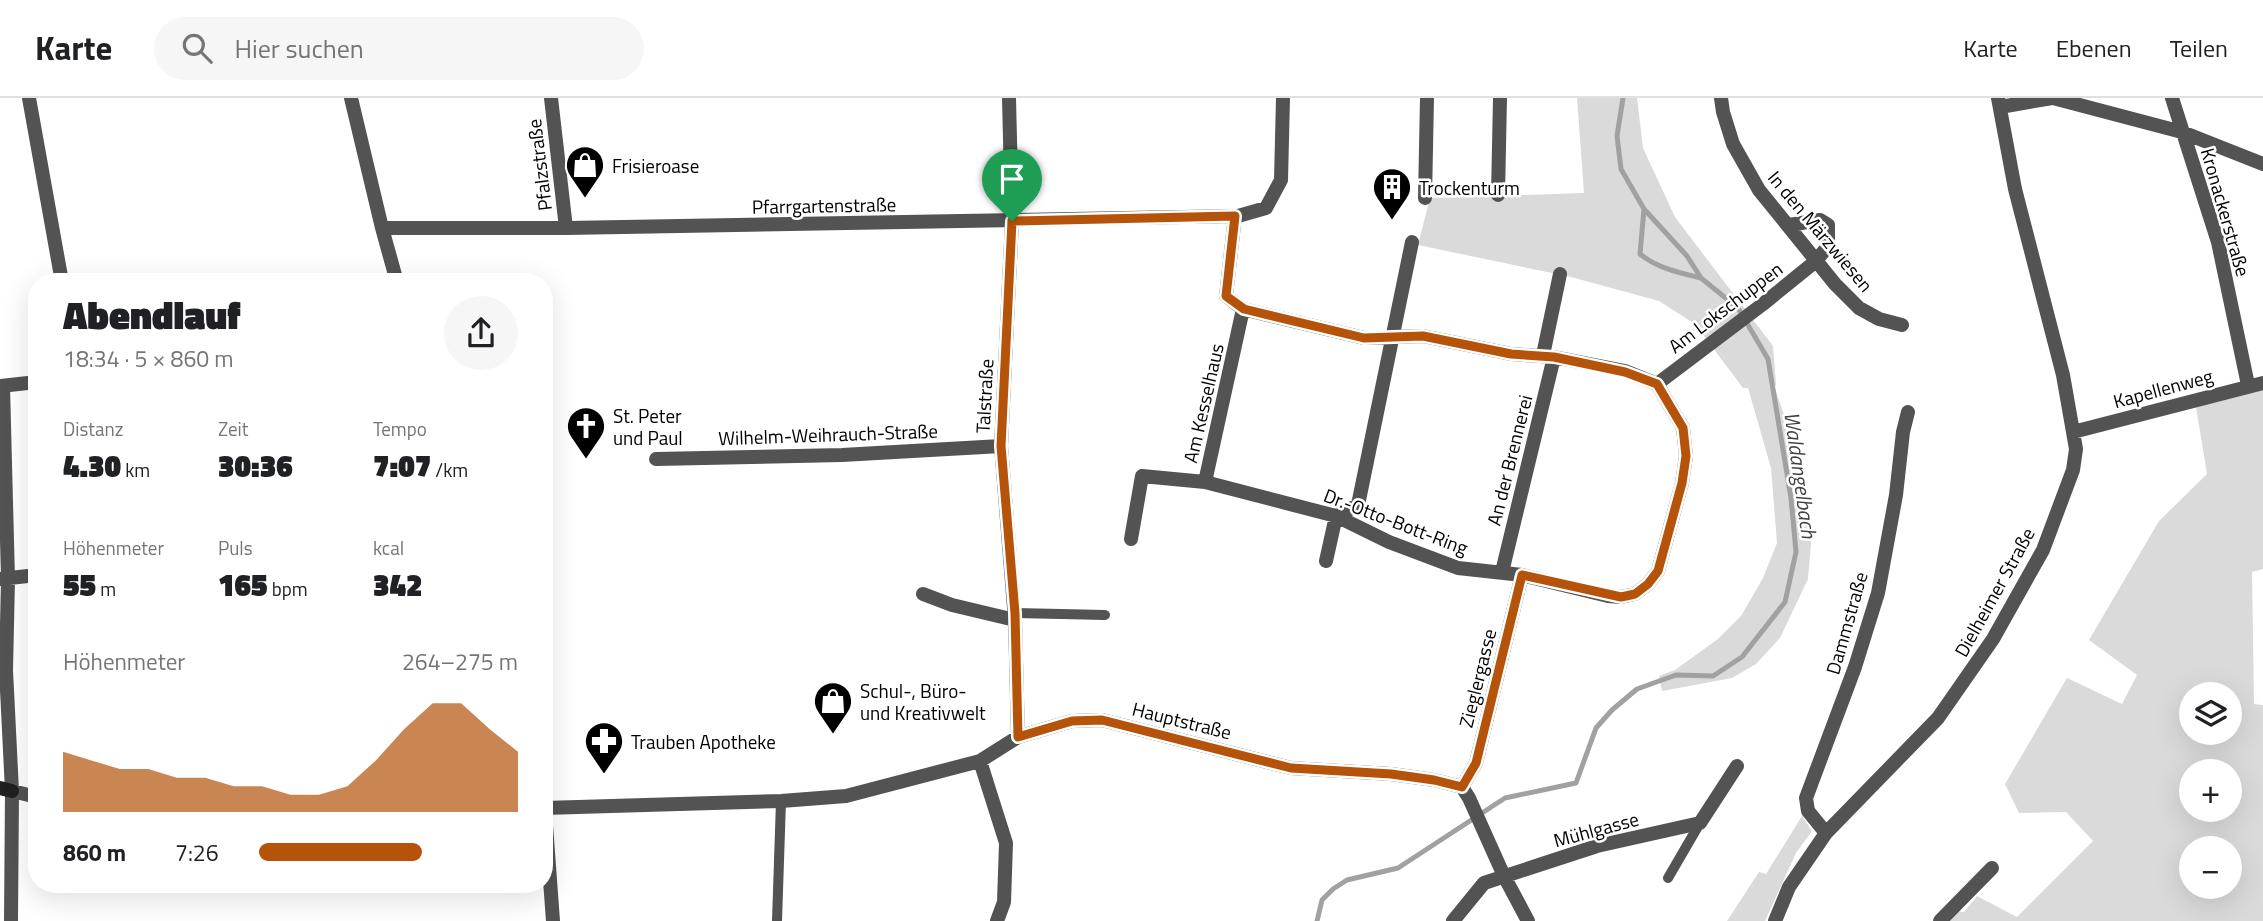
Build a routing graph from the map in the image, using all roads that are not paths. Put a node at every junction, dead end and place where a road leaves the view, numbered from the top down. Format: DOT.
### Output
graph roads {
  1 [pos="29,98"];
  2 [pos="351,98"];
  3 [pos="551,98"];
  4 [pos="1009,98"];
  5 [pos="1283,98"];
  6 [pos="1427,98"];
  7 [pos="1500,98"];
  8 [pos="1721,98"];
  9 [pos="2053,98"];
  10 [pos="2172,98"];
  11 [pos="1999,103"];
  12 [pos="2182,132"];
  13 [pos="2263,164"];
  14 [pos="1498,195"];
  15 [pos="1425,198"];
  16 [pos="1235,216"];
  17 [pos="1012,221"];
  18 [pos="1789,225"];
  19 [pos="382,228"];
  20 [pos="566,228"];
  21 [pos="1412,242"];
  22 [pos="1816,261"];
  23 [pos="60,273"];
  24 [pos="394,273"];
  25 [pos="1560,274"];
  26 [pos="1244,309"];
  27 [pos="1902,325"];
  28 [pos="1392,336"];
  29 [pos="1548,356"];
  30 [pos="28,383"];
  31 [pos="2263,383"];
  32 [pos="1657,384"];
  33 [pos="2248,385"];
  34 [pos="1,386"];
  35 [pos="1908,412"];
  36 [pos="2073,432"];
  37 [pos="1001,446"];
  38 [pos="656,459"];
  39 [pos="1205,482"];
  40 [pos="3,492"];
  41 [pos="1336,516"];
  42 [pos="1131,539"];
  43 [pos="1326,561"];
  44 [pos="1502,572"];
  45 [pos="1522,575"];
  46 [pos="28,576"];
  47 [pos="4,579"];
  48 [pos="923,594"];
  49 [pos="1105,615"];
  50 [pos="1015,616"];
  51 [pos="3,671"];
  52 [pos="1018,737"];
  53 [pos="980,761"];
  54 [pos="1737,766"];
  55 [pos="6,789"];
  56 [pos="1466,792"];
  57 [pos="28,795"];
  58 [pos="781,801"];
  59 [pos="553,804"];
  60 [pos="1700,823"];
  61 [pos="1826,834"];
  62 [pos="1992,868"];
  63 [pos="1504,876"];
  64 [pos="1668,878"];
  65 [pos="551,893"];
  66 [pos="11,921"];
  67 [pos="553,921"];
  68 [pos="777,921"];
  69 [pos="997,921"];
  70 [pos="1453,921"];
  71 [pos="1528,921"];
  72 [pos="1775,921"];
  73 [pos="1940,921"];
  1 -- 23 [label="street"];
  2 -- 19 [label="street"];
  3 -- 20 [label="street, Pfalzstraße"];
  4 -- 17 [label="street, Talstraße"];
  5 -- 16 [label="street, Pfarrgartenstraße"];
  6 -- 15 [label="street"];
  7 -- 14 [label="street"];
  8 -- 18 [label="street, In den Märzwiesen"];
  9 -- 11 [label="street"];
  9 -- 12 [label="street"];
  10 -- 12 [label="street, Kronackerstraße"];
  11 -- 36 [label="street, Dielheimer Straße"];
  12 -- 13 [label="street"];
  12 -- 33 [label="street, Kronackerstraße"];
  16 -- 17 [label="street, Pfarrgartenstraße"];
  16 -- 26 [label="street"];
  17 -- 20 [label="street, Pfarrgartenstraße"];
  17 -- 37 [label="street, Talstraße"];
  18 -- 22 [label="street, In den Märzwiesen"];
  18 -- 22 [label="street"];
  19 -- 20 [label="street, Pfarrgartenstraße"];
  19 -- 24 [label="street"];
  21 -- 28 [label="street"];
  22 -- 27 [label="street, In den Märzwiesen"];
  22 -- 32 [label="street, Am Lokschuppen"];
  25 -- 29 [label="street, An der Brennerei"];
  26 -- 28 [label="street"];
  26 -- 39 [label="street, Am Kesselhaus"];
  28 -- 29 [label="street"];
  28 -- 41 [label="street"];
  29 -- 32 [label="street"];
  29 -- 44 [label="street, An der Brennerei"];
  30 -- 34 [label="street"];
  31 -- 33 [label="street, Kapellenweg"];
  32 -- 45 [label="street, Dr.-Otto-Bott-Ring"];
  33 -- 36 [label="street, Kapellenweg"];
  34 -- 40 [label="street"];
  35 -- 61 [label="street, Dammstraße"];
  36 -- 61 [label="street, Dielheimer Straße"];
  37 -- 38 [label="street, Wilhelm-Weihrauch-Straße"];
  37 -- 50 [label="street, Talstraße"];
  39 -- 41 [label="street, Dr.-Otto-Bott-Ring"];
  39 -- 42 [label="street, Am Kesselhaus"];
  40 -- 47 [label="street"];
  41 -- 43 [label="street"];
  41 -- 44 [label="street, Dr.-Otto-Bott-Ring"];
  44 -- 45 [label="street, Dr.-Otto-Bott-Ring"];
  45 -- 56 [label="street, Zieglergasse"];
  46 -- 47 [label="street"];
  47 -- 51 [label="street"];
  48 -- 50 [label="street"];
  49 -- 50 [label="lane"];
  50 -- 52 [label="street, Talstraße"];
  51 -- 55 [label="street"];
  52 -- 53 [label="street, Hauptstraße"];
  52 -- 56 [label="street, Hauptstraße"];
  53 -- 58 [label="street, Hauptstraße"];
  53 -- 69 [label="street"];
  54 -- 60 [label="street"];
  55 -- 57 [label="street"];
  55 -- 66 [label="street"];
  56 -- 63 [label="street"];
  58 -- 59 [label="street, Hauptstraße"];
  58 -- 68 [label="lane"];
  60 -- 63 [label="street, Mühlgasse"];
  60 -- 64 [label="lane"];
  61 -- 72 [label="street, Dielheimer Straße"];
  62 -- 73 [label="street"];
  63 -- 70 [label="street, Mühlgasse"];
  63 -- 71 [label="street"];
  65 -- 67 [label="street"];
}
